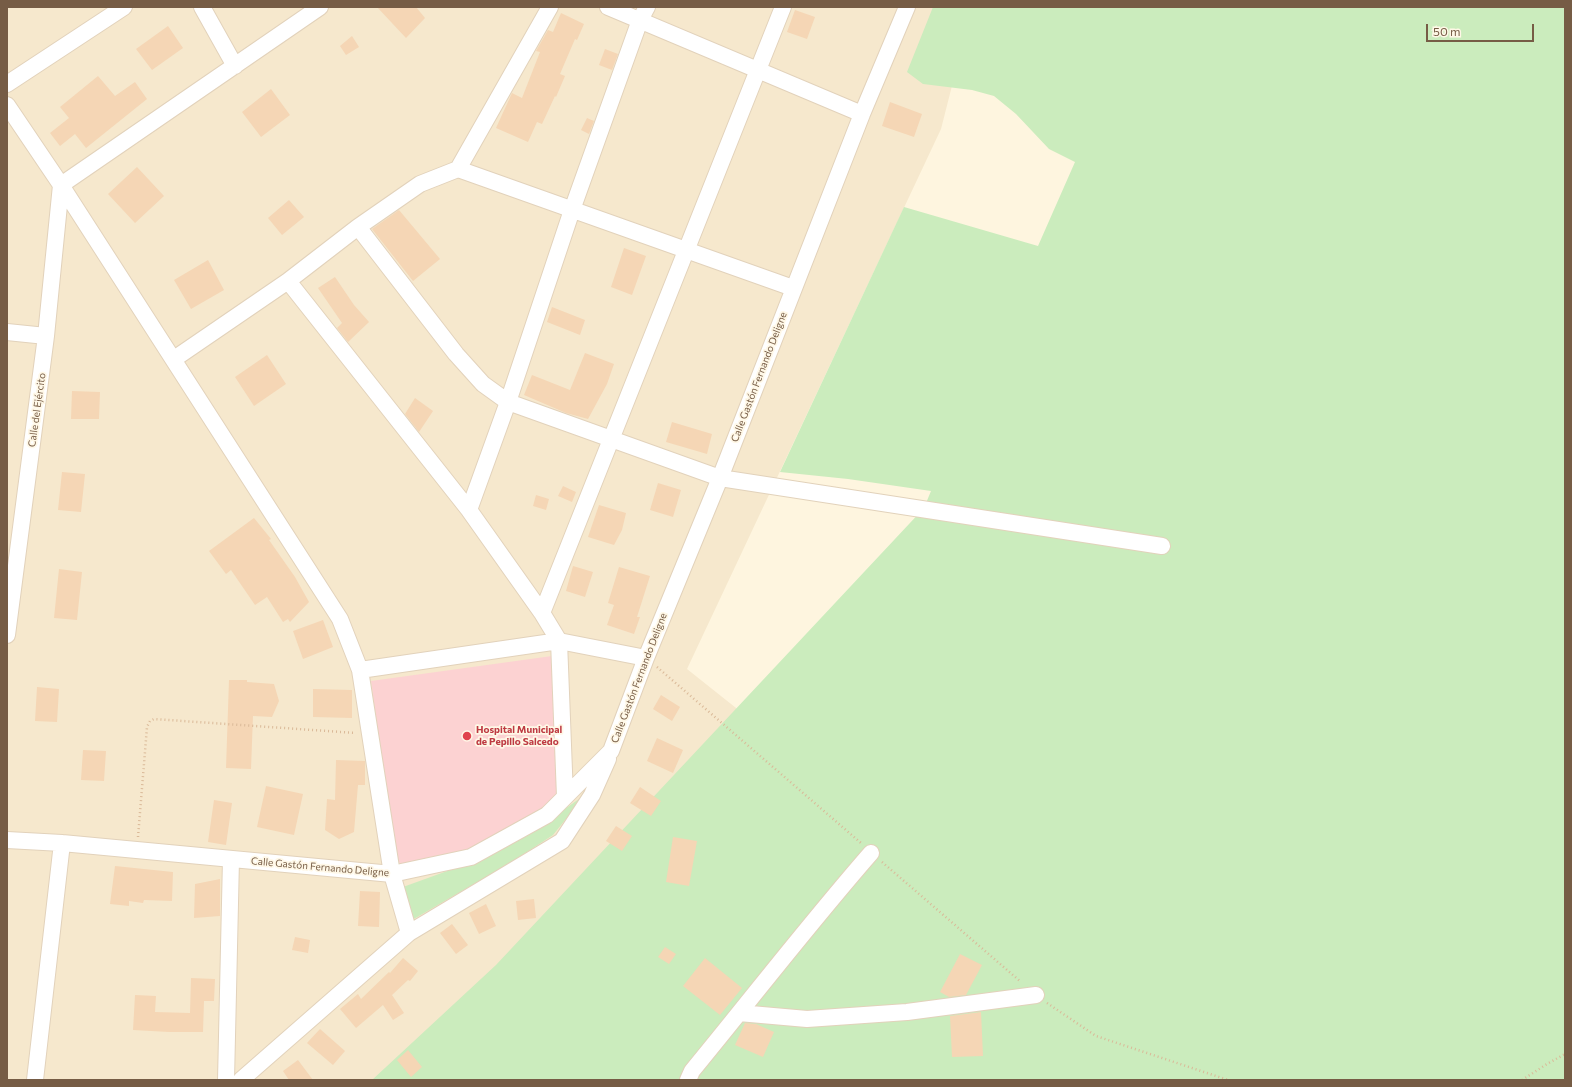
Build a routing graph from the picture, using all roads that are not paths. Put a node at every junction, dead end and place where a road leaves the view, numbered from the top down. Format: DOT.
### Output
graph roads {
  1 [pos="124,7"];
  2 [pos="202,7"];
  3 [pos="320,7"];
  4 [pos="550,7"];
  5 [pos="608,7"];
  6 [pos="783,7"];
  7 [pos="907,7"];
  8 [pos="643,14"];
  9 [pos="235,66"];
  10 [pos="758,70"];
  11 [pos="7,84"];
  12 [pos="7,105"];
  13 [pos="862,114"];
  14 [pos="458,169"];
  15 [pos="61,185"];
  16 [pos="572,210"];
  17 [pos="358,227"];
  18 [pos="686,250"];
  19 [pos="288,281"];
  20 [pos="794,288"];
  21 [pos="7,332"];
  22 [pos="46,336"];
  23 [pos="174,360"];
  24 [pos="508,402"];
  25 [pos="611,439"];
  26 [pos="720,478"];
  27 [pos="469,510"];
  28 [pos="1162,546"];
  29 [pos="542,613"];
  30 [pos="7,634"];
  31 [pos="559,641"];
  32 [pos="646,658"];
  33 [pos="360,670"];
  34 [pos="611,751"];
  35 [pos="565,797"];
  36 [pos="7,840"];
  37 [pos="62,843"];
  38 [pos="871,853"];
  39 [pos="232,860"];
  40 [pos="392,874"];
  41 [pos="409,933"];
  42 [pos="1036,995"];
  43 [pos="739,1013"];
  44 [pos="35,1080"];
  45 [pos="226,1080"];
  46 [pos="241,1080"];
  47 [pos="688,1080"];
  1 -- 11 [label="street"];
  2 -- 9 [label="street"];
  3 -- 9 [label="street"];
  4 -- 14 [label="street"];
  5 -- 8 [label="street"];
  6 -- 10 [label="street"];
  7 -- 13 [label="street, Calle Gastón Fernando Deligne"];
  8 -- 10 [label="street"];
  8 -- 16 [label="street"];
  9 -- 15 [label="street"];
  10 -- 13 [label="street"];
  10 -- 18 [label="street"];
  12 -- 15 [label="street"];
  13 -- 20 [label="street, Calle Gastón Fernando Deligne"];
  14 -- 16 [label="street"];
  14 -- 17 [label="street"];
  15 -- 22 [label="street, Calle del Ejército"];
  15 -- 23 [label="street"];
  16 -- 18 [label="street"];
  16 -- 24 [label="street"];
  17 -- 19 [label="street"];
  17 -- 24 [label="street"];
  18 -- 20 [label="street"];
  18 -- 25 [label="street"];
  19 -- 23 [label="street"];
  19 -- 27 [label="street"];
  20 -- 26 [label="street, Calle Gastón Fernando Deligne"];
  21 -- 22 [label="street"];
  22 -- 30 [label="street, Calle del Ejército"];
  23 -- 33 [label="street"];
  24 -- 25 [label="street"];
  24 -- 27 [label="street"];
  25 -- 26 [label="street"];
  25 -- 29 [label="street"];
  26 -- 28 [label="street"];
  26 -- 32 [label="street, Calle Gastón Fernando Deligne"];
  27 -- 29 [label="street"];
  29 -- 31 [label="street"];
  31 -- 32 [label="street"];
  31 -- 33 [label="street"];
  31 -- 35 [label="street"];
  32 -- 34 [label="street, Calle Gastón Fernando Deligne"];
  33 -- 40 [label="street"];
  34 -- 35 [label="street, Calle Gastón Fernando Deligne"];
  34 -- 41 [label="street"];
  35 -- 40 [label="street, Calle Gastón Fernando Deligne"];
  36 -- 37 [label="street, Calle Gastón Fernando Deligne"];
  37 -- 39 [label="street, Calle Gastón Fernando Deligne"];
  37 -- 44 [label="street"];
  38 -- 43 [label="street"];
  39 -- 40 [label="street, Calle Gastón Fernando Deligne"];
  39 -- 45 [label="street"];
  40 -- 41 [label="street"];
  41 -- 46 [label="street"];
  42 -- 43 [label="street"];
  43 -- 47 [label="street"];
}
